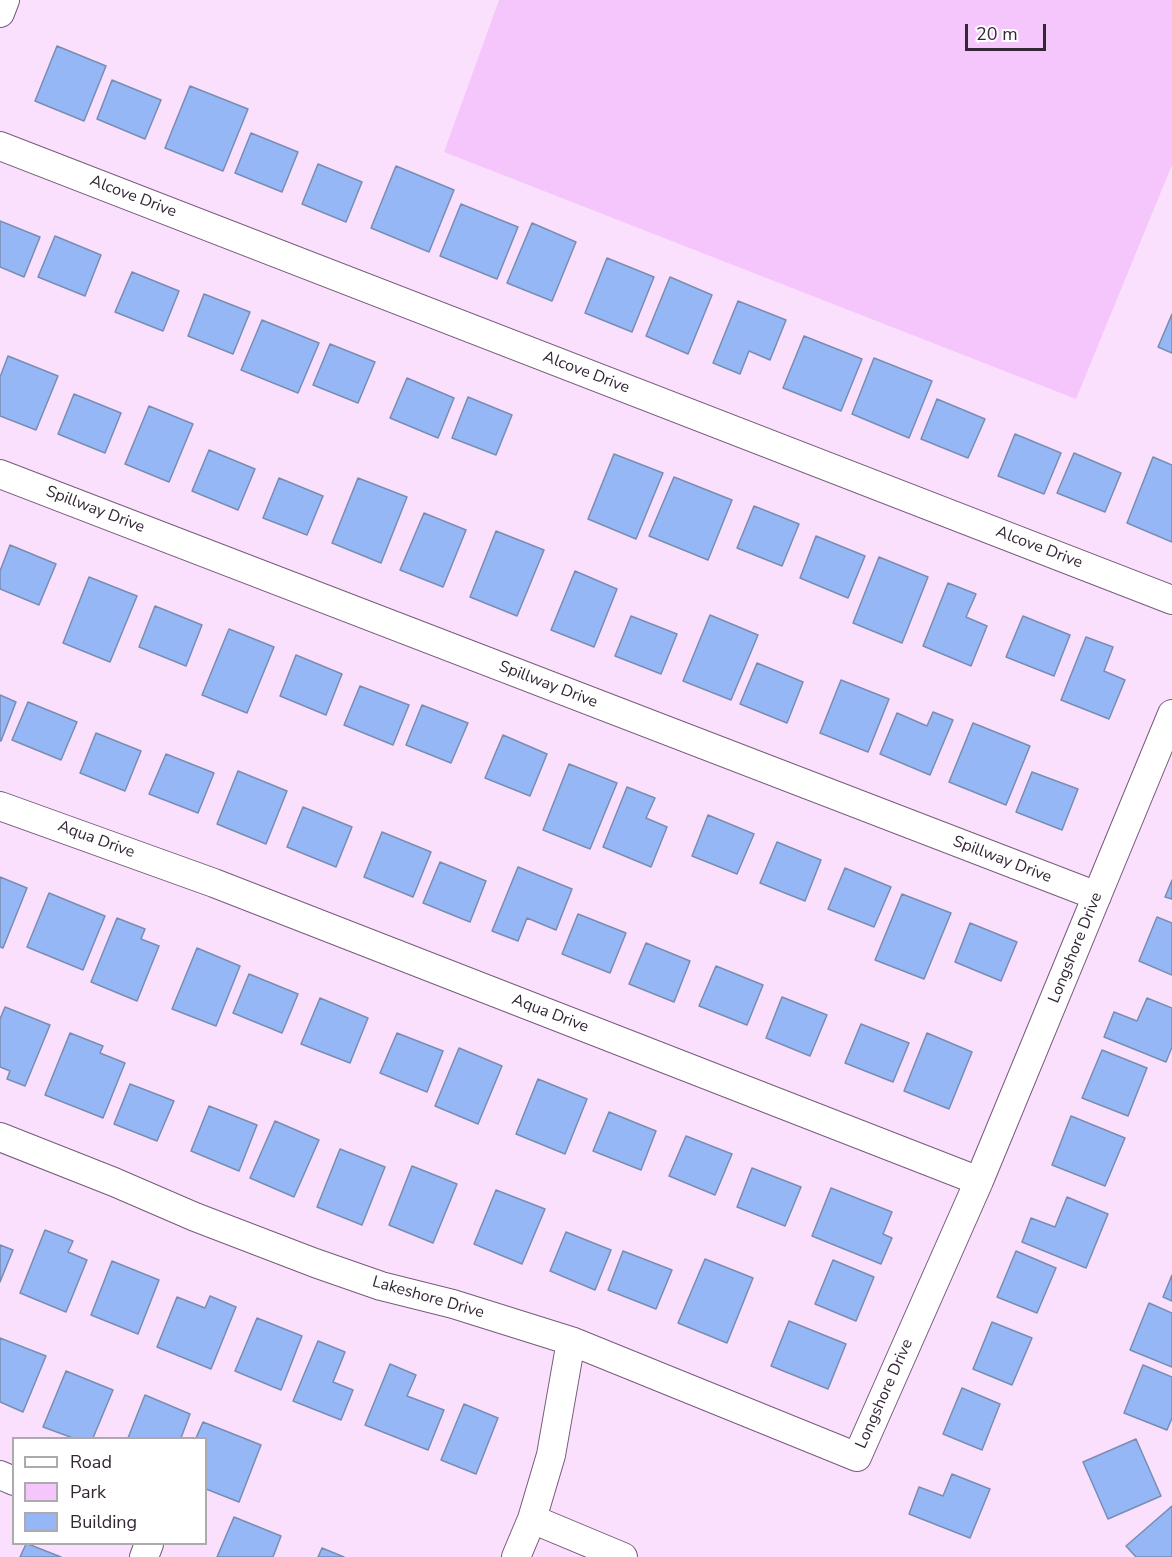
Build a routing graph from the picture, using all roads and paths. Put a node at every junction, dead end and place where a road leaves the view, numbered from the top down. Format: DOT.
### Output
graph roads {
  1 [pos="5,0"];
  2 [pos="0,13"];
  3 [pos="0,146"];
  4 [pos="0,474"];
  5 [pos="1172,600"];
  6 [pos="1172,714"];
  7 [pos="0,806"];
  8 [pos="1097,896"];
  9 [pos="0,1137"];
  10 [pos="979,1181"];
  11 [pos="571,1341"];
  12 [pos="857,1457"];
  13 [pos="532,1519"];
  14 [pos="516,1557"];
  15 [pos="623,1557"];
  1 -- 2 [label="street"];
  3 -- 5 [label="street, Alcove Drive"];
  4 -- 8 [label="street, Spillway Drive"];
  6 -- 8 [label="street, Longshore Drive"];
  7 -- 10 [label="street, Aqua Drive"];
  8 -- 10 [label="street, Longshore Drive"];
  9 -- 11 [label="street, Lakeshore Drive"];
  10 -- 12 [label="street, Longshore Drive"];
  11 -- 12 [label="street, Lakeshore Drive"];
  11 -- 13 [label="street"];
  13 -- 14 [label="street"];
  13 -- 15 [label="street"];
}
